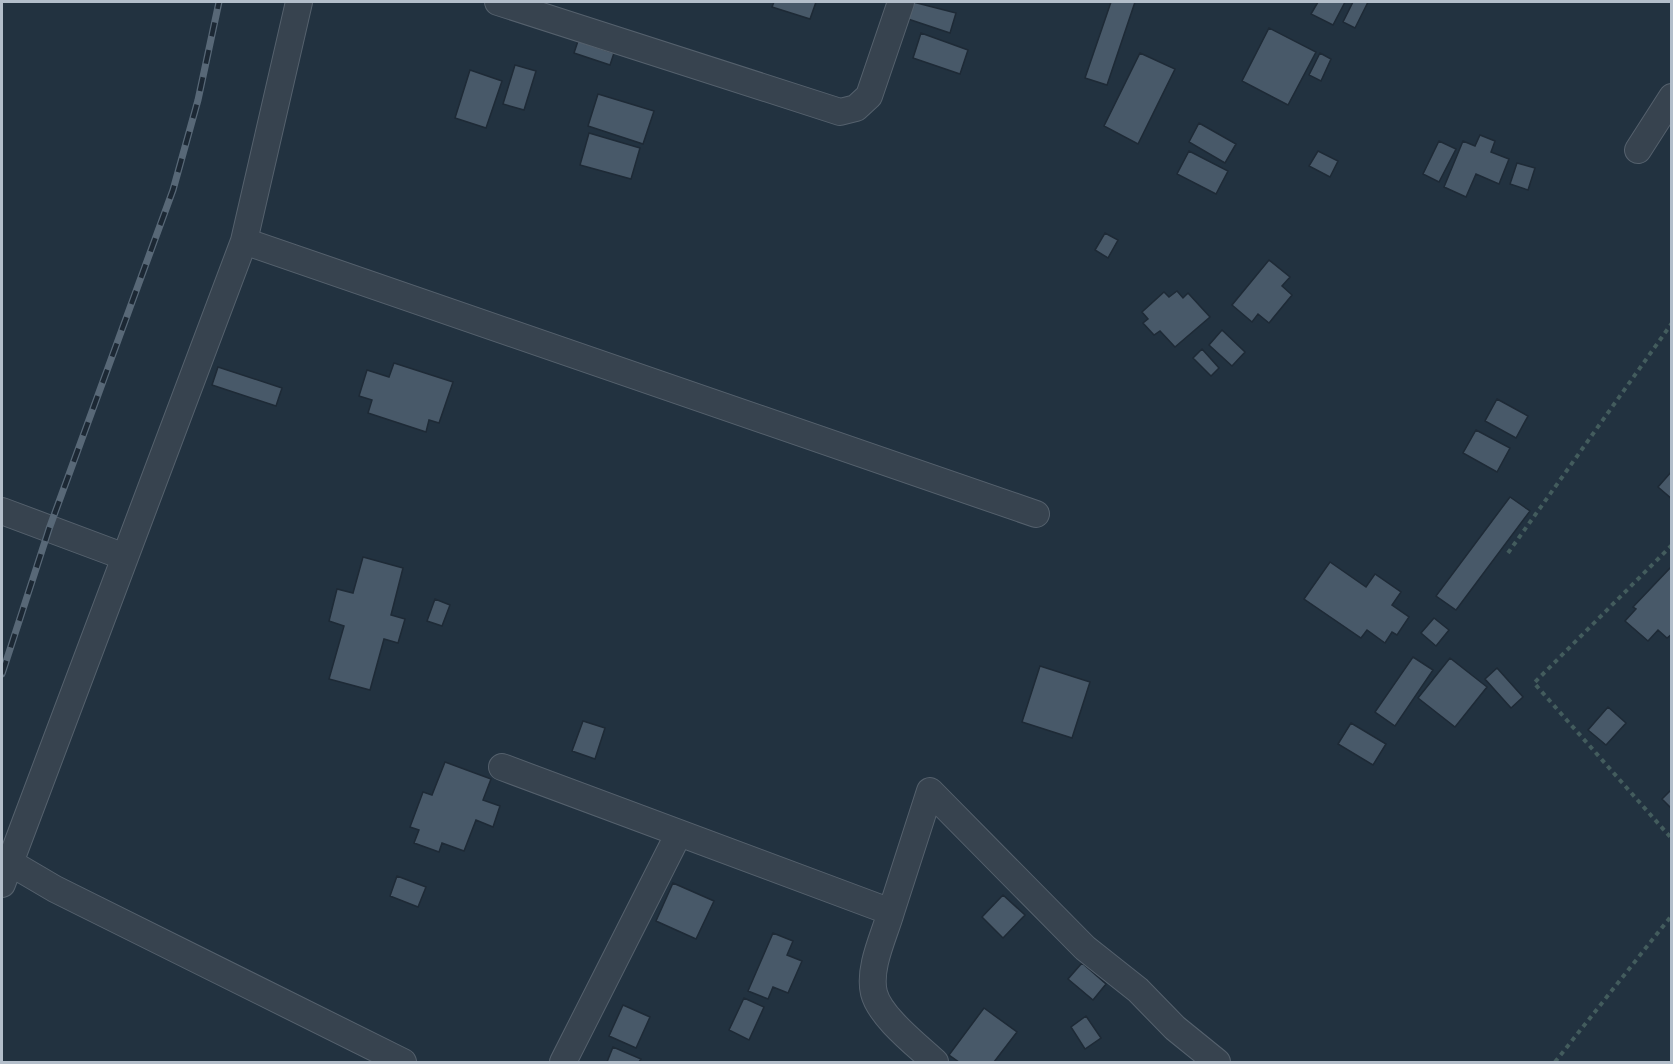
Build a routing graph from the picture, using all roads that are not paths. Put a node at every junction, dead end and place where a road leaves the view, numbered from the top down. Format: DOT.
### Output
graph roads {
  1 [pos="299,2"];
  2 [pos="498,2"];
  3 [pos="901,2"];
  4 [pos="1671,97"];
  5 [pos="1638,150"];
  6 [pos="244,242"];
  7 [pos="2,511"];
  8 [pos="1036,514"];
  9 [pos="124,557"];
  10 [pos="502,768"];
  11 [pos="679,833"];
  12 [pos="5,873"];
  13 [pos="891,912"];
  14 [pos="403,1062"];
  15 [pos="562,1062"];
  16 [pos="935,1062"];
  17 [pos="1217,1062"];
  1 -- 6 [label="street"];
  2 -- 3 [label="street"];
  4 -- 5 [label="street"];
  6 -- 8 [label="street"];
  6 -- 9 [label="street"];
  7 -- 9 [label="street"];
  9 -- 12 [label="street"];
  10 -- 11 [label="street"];
  11 -- 13 [label="street"];
  11 -- 15 [label="street"];
  12 -- 14 [label="street"];
  13 -- 16 [label="street"];
  13 -- 17 [label="street"];
}
